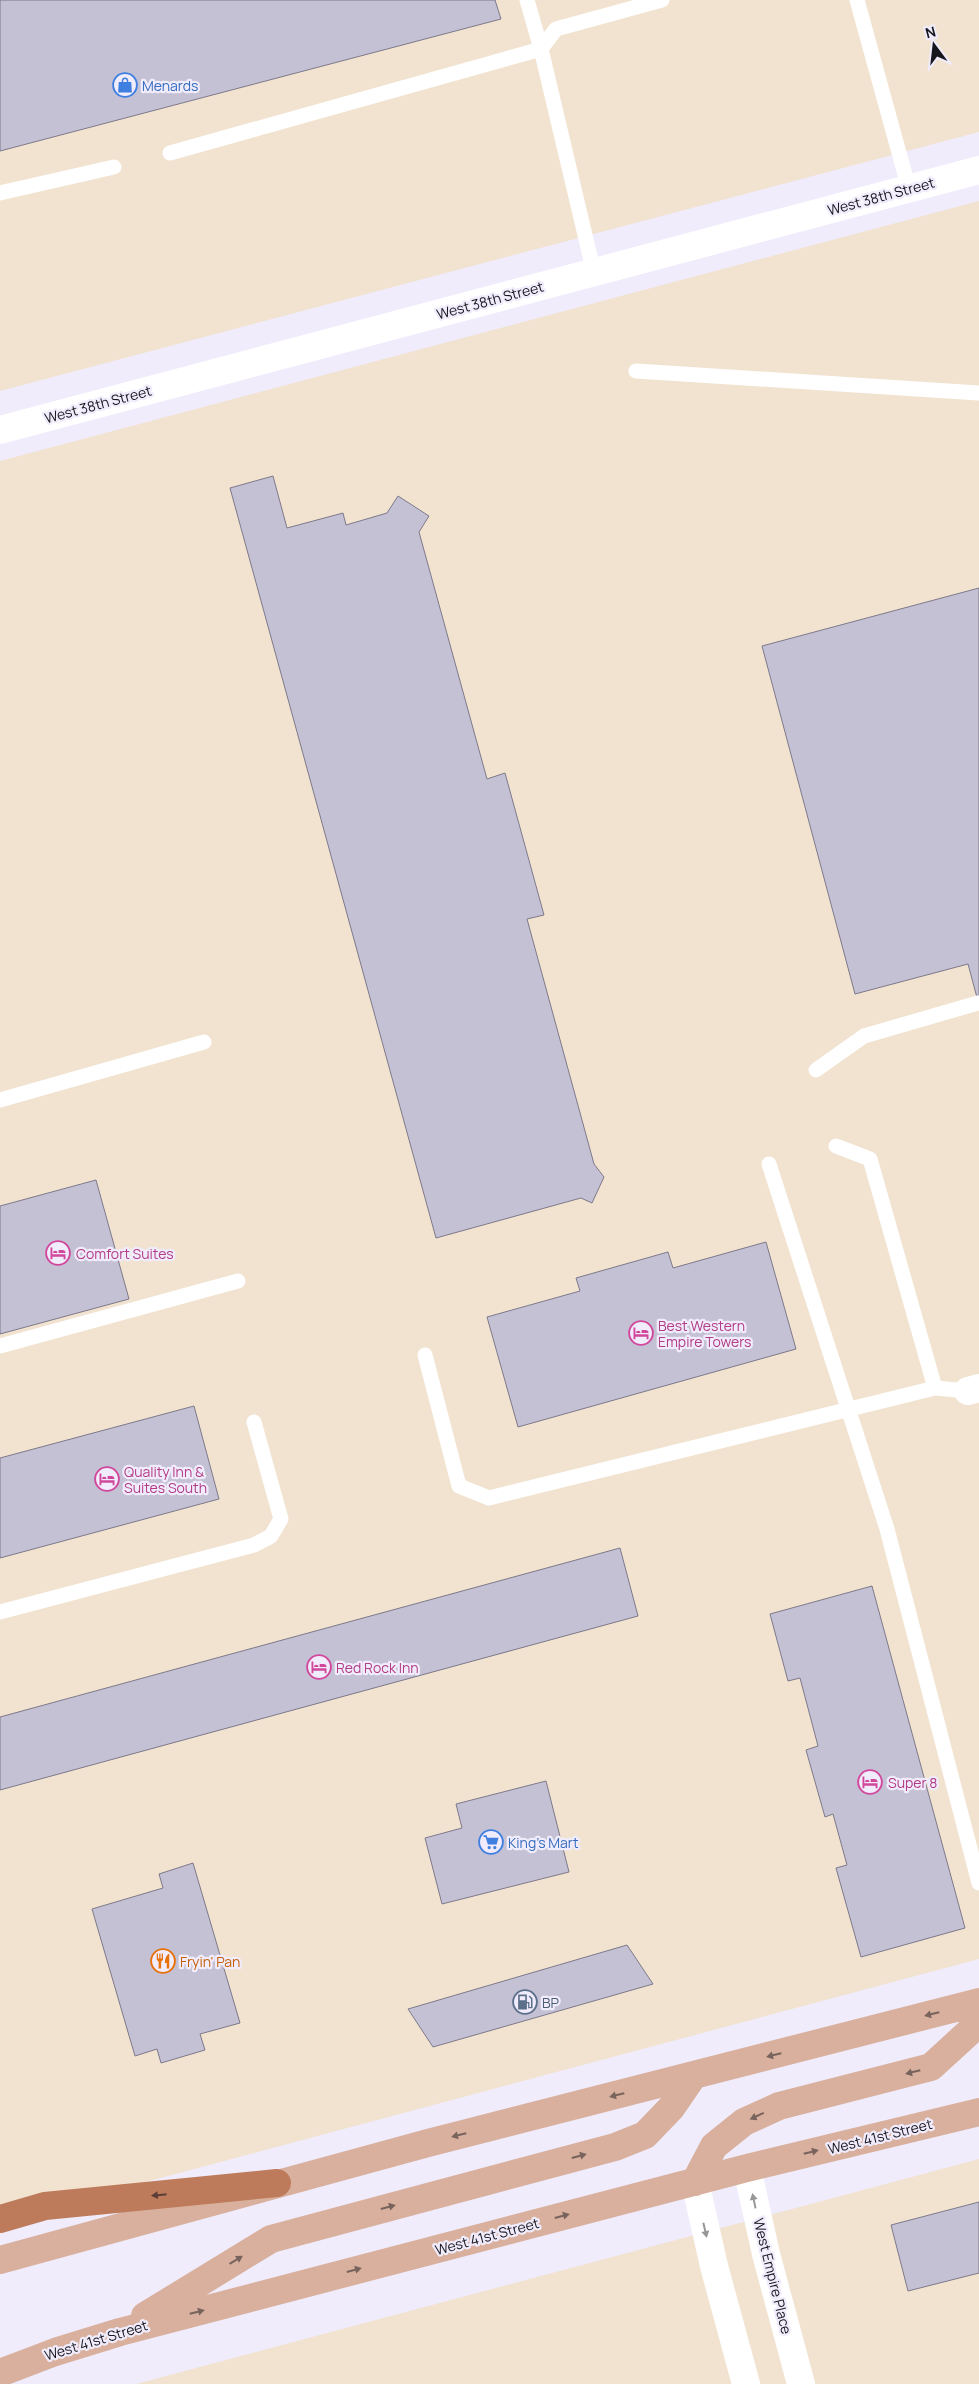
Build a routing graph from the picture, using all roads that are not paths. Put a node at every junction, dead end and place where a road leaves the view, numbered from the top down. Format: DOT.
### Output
graph roads {
  1 [pos="527,0"];
  2 [pos="662,0"];
  3 [pos="857,0"];
  4 [pos="541,49"];
  5 [pos="170,153"];
  6 [pos="114,167"];
  7 [pos="979,170"];
  8 [pos="910,189"];
  9 [pos="0,193"];
  10 [pos="594,272"];
  11 [pos="636,371"];
  12 [pos="979,393"];
  13 [pos="0,430"];
  14 [pos="978,1003"];
  15 [pos="204,1042"];
  16 [pos="816,1070"];
  17 [pos="0,1100"];
  18 [pos="836,1146"];
  19 [pos="769,1164"];
  20 [pos="238,1281"];
  21 [pos="0,1346"];
  22 [pos="425,1355"];
  23 [pos="935,1388"];
  24 [pos="974,1389"];
  25 [pos="849,1408"];
  26 [pos="254,1422"];
  27 [pos="0,1612"];
  28 [pos="979,1883"];
  29 [pos="979,2002"];
  30 [pos="979,2023"];
  31 [pos="693,2076"];
  32 [pos="979,2112"];
  33 [pos="747,2168"];
  34 [pos="694,2182"];
  35 [pos="278,2183"];
  36 [pos="0,2219"];
  37 [pos="0,2260"];
  38 [pos="120,2332"];
  39 [pos="0,2373"];
  40 [pos="746,2384"];
  41 [pos="801,2384"];
  1 -- 4 [label="lane"];
  2 -- 4 [label="lane"];
  3 -- 8 [label="lane"];
  4 -- 5 [label="lane"];
  4 -- 10 [label="lane"];
  6 -- 9 [label="lane"];
  7 -- 8 [label="street, West 38th Street"];
  8 -- 10 [label="street, West 38th Street"];
  10 -- 13 [label="street, West 38th Street"];
  11 -- 12 [label="lane"];
  14 -- 16 [label="lane"];
  15 -- 17 [label="lane"];
  18 -- 23 [label="lane"];
  19 -- 25 [label="lane"];
  20 -- 21 [label="lane"];
  22 -- 25 [label="lane"];
  23 -- 24 [label="lane"];
  23 -- 25 [label="lane"];
  25 -- 28 [label="lane"];
  26 -- 27 [label="lane"];
  29 -- 31 [label="main road, one-way"];
  30 -- 34 [label="main road, one-way"];
  31 -- 35 [label="main road, one-way"];
  38 -- 31 [label="main road, one-way"];
  33 -- 32 [label="main road, West 41st Street, one-way"];
  33 -- 34 [label="main road, West 41st Street"];
  41 -- 33 [label="street, West Empire Place, one-way"];
  38 -- 34 [label="main road, West 41st Street, one-way"];
  34 -- 40 [label="street, one-way"];
  35 -- 36 [label="highway, one-way"];
  35 -- 37 [label="main road"];
  38 -- 39 [label="main road, West 41st Street"];
}
